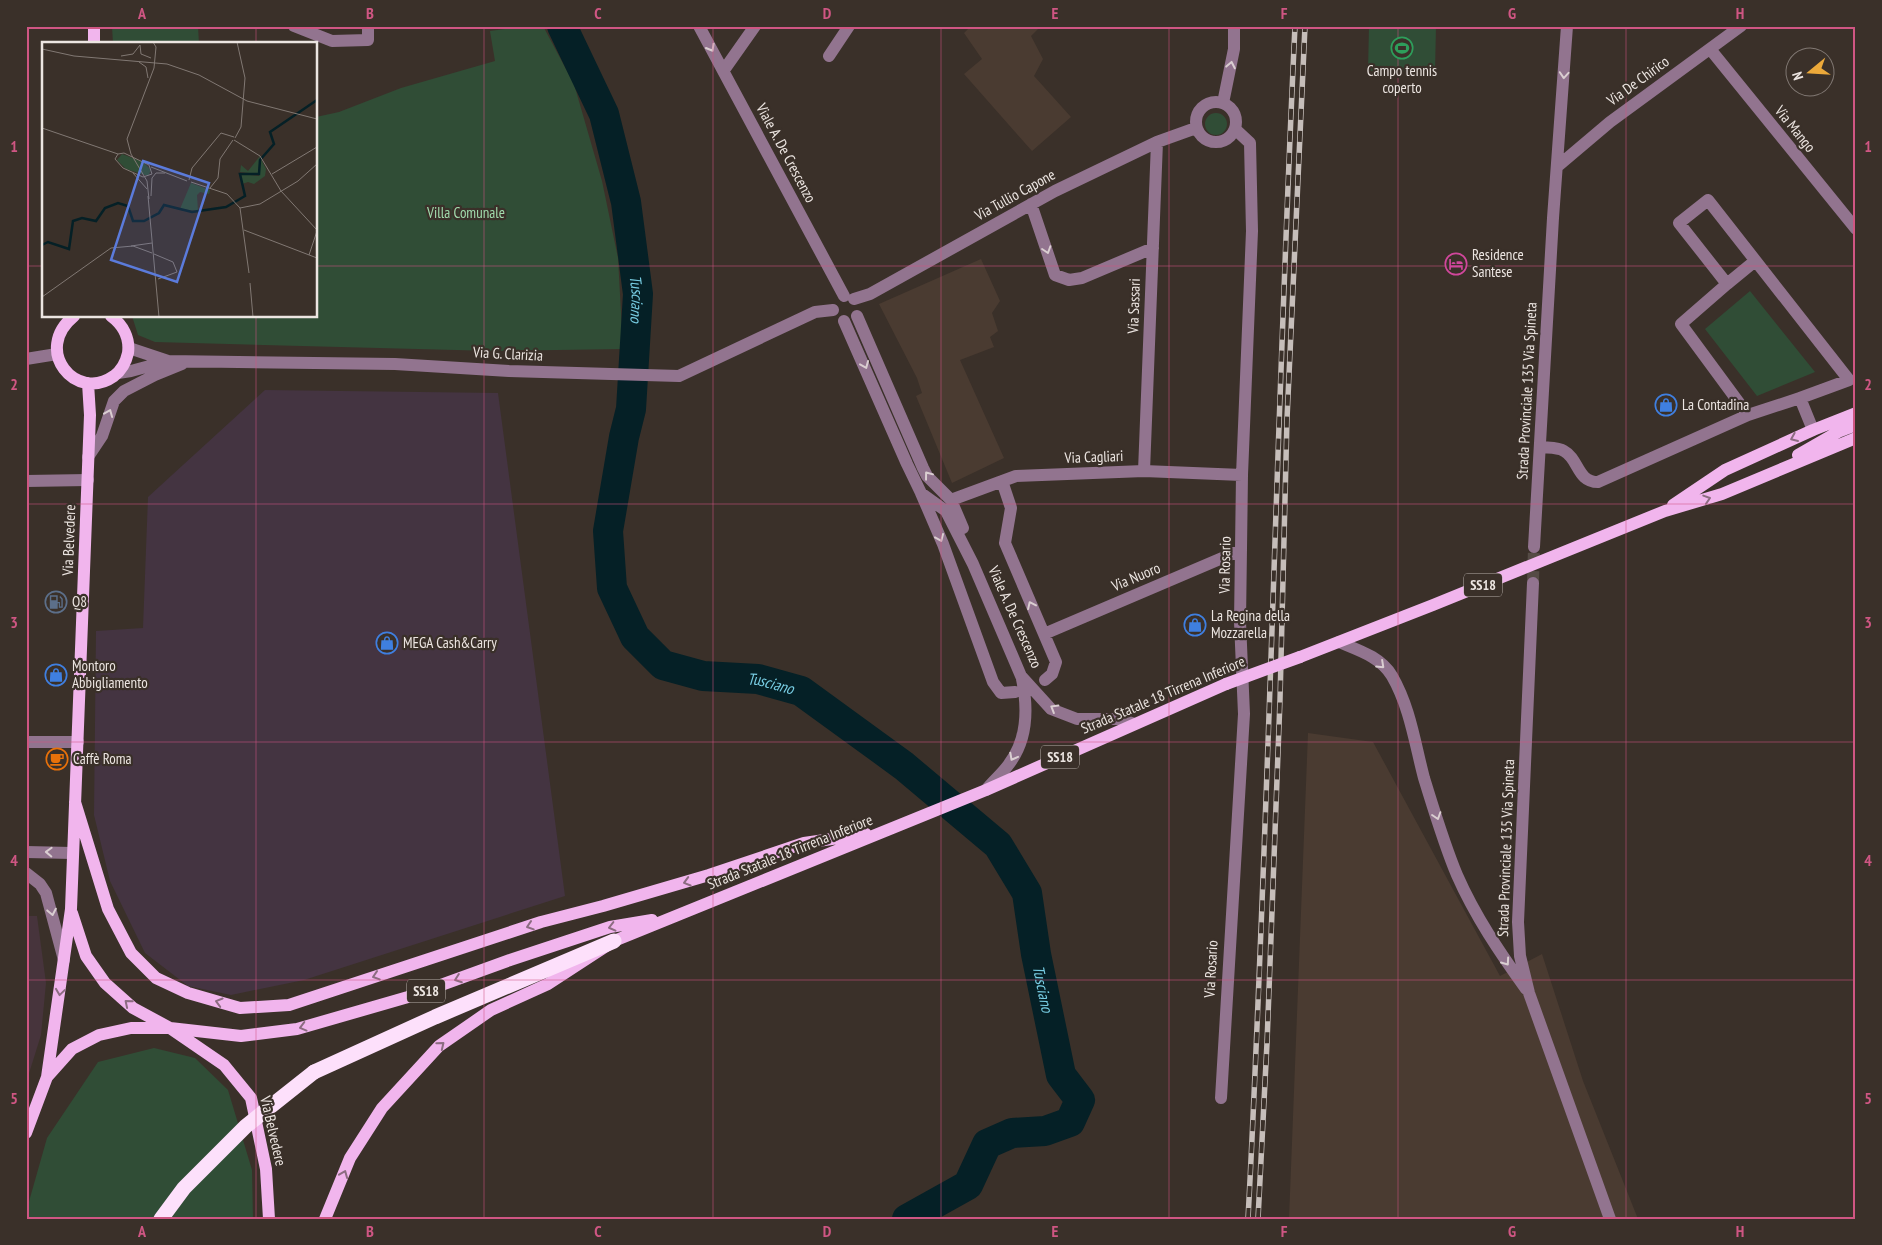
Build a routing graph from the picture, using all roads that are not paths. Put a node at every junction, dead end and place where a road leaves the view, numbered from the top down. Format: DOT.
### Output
graph roads {
  1 [pos="94,26"];
  2 [pos="294,26"];
  3 [pos="368,26"];
  4 [pos="699,26"];
  5 [pos="755,26"];
  6 [pos="849,26"];
  7 [pos="1234,26"];
  8 [pos="1567,26"];
  9 [pos="1741,26"];
  10 [pos="94,42"];
  11 [pos="1710,49"];
  12 [pos="829,56"];
  13 [pos="724,70"];
  14 [pos="1223,103"];
  15 [pos="1196,128"];
  16 [pos="1236,129"];
  17 [pos="1157,142"];
  18 [pos="1558,166"];
  19 [pos="1032,204"];
  20 [pos="1856,229"];
  21 [pos="1153,248"];
  22 [pos="1755,261"];
  23 [pos="1727,284"];
  24 [pos="849,297"];
  25 [pos="833,310"];
  26 [pos="857,316"];
  27 [pos="72,318"];
  28 [pos="113,318"];
  29 [pos="844,321"];
  30 [pos="129,348"];
  31 [pos="57,354"];
  32 [pos="26,359"];
  33 [pos="168,361"];
  34 [pos="188,361"];
  35 [pos="118,373"];
  36 [pos="88,383"];
  37 [pos="1800,398"];
  38 [pos="1856,413"];
  39 [pos="1748,415"];
  40 [pos="1856,425"];
  41 [pos="1813,430"];
  42 [pos="1856,438"];
  43 [pos="1540,448"];
  44 [pos="88,457"];
  45 [pos="1144,471"];
  46 [pos="1242,475"];
  47 [pos="88,480"];
  48 [pos="1002,480"];
  49 [pos="26,481"];
  50 [pos="1748,483"];
  51 [pos="921,493"];
  52 [pos="951,500"];
  53 [pos="1665,511"];
  54 [pos="1534,547"];
  55 [pos="1241,550"];
  56 [pos="973,564"];
  57 [pos="1533,583"];
  58 [pos="1044,634"];
  59 [pos="1339,642"];
  60 [pos="1021,676"];
  61 [pos="1045,680"];
  62 [pos="1015,692"];
  63 [pos="1134,724"];
  64 [pos="26,742"];
  65 [pos="78,742"];
  66 [pos="986,790"];
  67 [pos="75,802"];
  68 [pos="886,831"];
  69 [pos="26,852"];
  70 [pos="72,853"];
  71 [pos="26,873"];
  72 [pos="71,909"];
  73 [pos="677,915"];
  74 [pos="614,941"];
  75 [pos="64,960"];
  76 [pos="1529,993"];
  77 [pos="170,1028"];
  78 [pos="47,1077"];
  79 [pos="1221,1098"];
  80 [pos="26,1133"];
  81 [pos="161,1219"];
  82 [pos="269,1219"];
  83 [pos="326,1219"];
  84 [pos="1610,1219"];
  1 -- 10 [label="main road"];
  2 -- 3 [label="street"];
  4 -- 13 [label="street, Viale A. De Crescenzo, one-way"];
  5 -- 13 [label="street"];
  6 -- 12 [label="street"];
  14 -- 7 [label="street, one-way"];
  8 -- 18 [label="street, Strada Provinciale 135 Via Spineta, one-way"];
  9 -- 11 [label="street, Via De Chirico"];
  11 -- 18 [label="street, Via De Chirico"];
  11 -- 20 [label="street, Via Mango"];
  13 -- 24 [label="street, Viale A. De Crescenzo"];
  14 -- 15 [label="street"];
  14 -- 16 [label="street"];
  15 -- 16 [label="street"];
  15 -- 17 [label="street, Via Tullio Capone"];
  16 -- 46 [label="street, Via Rosario"];
  17 -- 19 [label="street, Via Tullio Capone"];
  17 -- 21 [label="street, Via Sassari"];
  18 -- 43 [label="street, Strada Provinciale 135 Via Spineta"];
  19 -- 21 [label="street, one-way"];
  19 -- 24 [label="street, Via Tullio Capone"];
  21 -- 45 [label="street, Via Sassari"];
  22 -- 23 [label="street"];
  22 -- 23 [label="street"];
  22 -- 37 [label="street"];
  23 -- 39 [label="street"];
  24 -- 25 [label="street"];
  24 -- 26 [label="street"];
  25 -- 29 [label="street"];
  25 -- 34 [label="street, Via G. Clarizia"];
  26 -- 29 [label="street"];
  52 -- 26 [label="street, Viale A. De Crescenzo, one-way"];
  27 -- 31 [label="main road"];
  28 -- 30 [label="main road"];
  29 -- 51 [label="street, Viale A. De Crescenzo, one-way"];
  30 -- 33 [label="street, Via G. Clarizia"];
  30 -- 35 [label="main road"];
  31 -- 32 [label="street"];
  31 -- 36 [label="main road"];
  33 -- 34 [label="street, Via G. Clarizia"];
  33 -- 35 [label="street, Via G. Clarizia"];
  44 -- 34 [label="street, one-way"];
  35 -- 36 [label="main road"];
  36 -- 44 [label="main road, Via Belvedere"];
  37 -- 39 [label="street"];
  37 -- 41 [label="street"];
  38 -- 41 [label="main road, Strada Statale 18 Tirrena Inferiore / SS18"];
  39 -- 43 [label="street"];
  40 -- 50 [label="main road, SS18"];
  41 -- 53 [label="main road, Strada Statale 18 Tirrena Inferiore / SS18, one-way"];
  42 -- 50 [label="main road, Strada Statale 18 Tirrena Inferiore / SS18"];
  43 -- 54 [label="street, Strada Provinciale 135 Via Spineta"];
  44 -- 47 [label="main road, Via Belvedere"];
  45 -- 46 [label="street, Via Cagliari"];
  45 -- 48 [label="street, Via Cagliari"];
  46 -- 55 [label="street, Via Rosario"];
  47 -- 49 [label="street"];
  47 -- 65 [label="main road, Via Belvedere"];
  48 -- 52 [label="street, Via Cagliari"];
  58 -- 48 [label="street, one-way"];
  53 -- 50 [label="main road, Strada Statale 18 Tirrena Inferiore / SS18, one-way"];
  51 -- 56 [label="street, Viale A. De Crescenzo"];
  51 -- 62 [label="street, Viale A. De Crescenzo, one-way"];
  52 -- 56 [label="street, Viale A. De Crescenzo"];
  53 -- 59 [label="main road, Strada Statale 18 Tirrena Inferiore / SS18"];
  55 -- 58 [label="street, Via Nuoro"];
  55 -- 79 [label="street, Via Rosario"];
  56 -- 60 [label="street, Viale A. De Crescenzo"];
  57 -- 76 [label="street, Strada Provinciale 135 Via Spineta"];
  58 -- 61 [label="street"];
  59 -- 63 [label="main road, Strada Statale 18 Tirrena Inferiore / SS18, bridge"];
  59 -- 76 [label="street, one-way"];
  63 -- 60 [label="street, Viale A. De Crescenzo, one-way"];
  60 -- 66 [label="street, one-way"];
  63 -- 66 [label="main road, Strada Statale 18 Tirrena Inferiore / SS18"];
  64 -- 65 [label="street"];
  65 -- 67 [label="main road, Via Belvedere"];
  66 -- 68 [label="main road, Strada Statale 18 Tirrena Inferiore / SS18"];
  68 -- 67 [label="main road, one-way"];
  67 -- 70 [label="main road, Via Belvedere"];
  68 -- 73 [label="main road, Strada Statale 18 Tirrena Inferiore / SS18"];
  70 -- 69 [label="street, one-way"];
  70 -- 72 [label="main road, Via Belvedere"];
  71 -- 75 [label="street, one-way"];
  72 -- 75 [label="main road, Via Belvedere"];
  77 -- 72 [label="main road, Via Belvedere, one-way"];
  73 -- 74 [label="main road, Strada Statale 18 Tirrena Inferiore / SS18"];
  73 -- 77 [label="main road, Strada Statale 18 Tirrena Inferiore / SS18, one-way"];
  74 -- 81 [label="highway, bridge"];
  83 -- 74 [label="main road, Strada Statale 18 Tirrena Inferiore / SS18, one-way"];
  75 -- 78 [label="main road, Via Belvedere, one-way"];
  76 -- 84 [label="street, Strada Provinciale 135 Via Spineta"];
  77 -- 78 [label="main road, Via Belvedere / SS18"];
  77 -- 82 [label="main road, Via Belvedere"];
  78 -- 80 [label="main road, Via Belvedere / SS18"];
}
